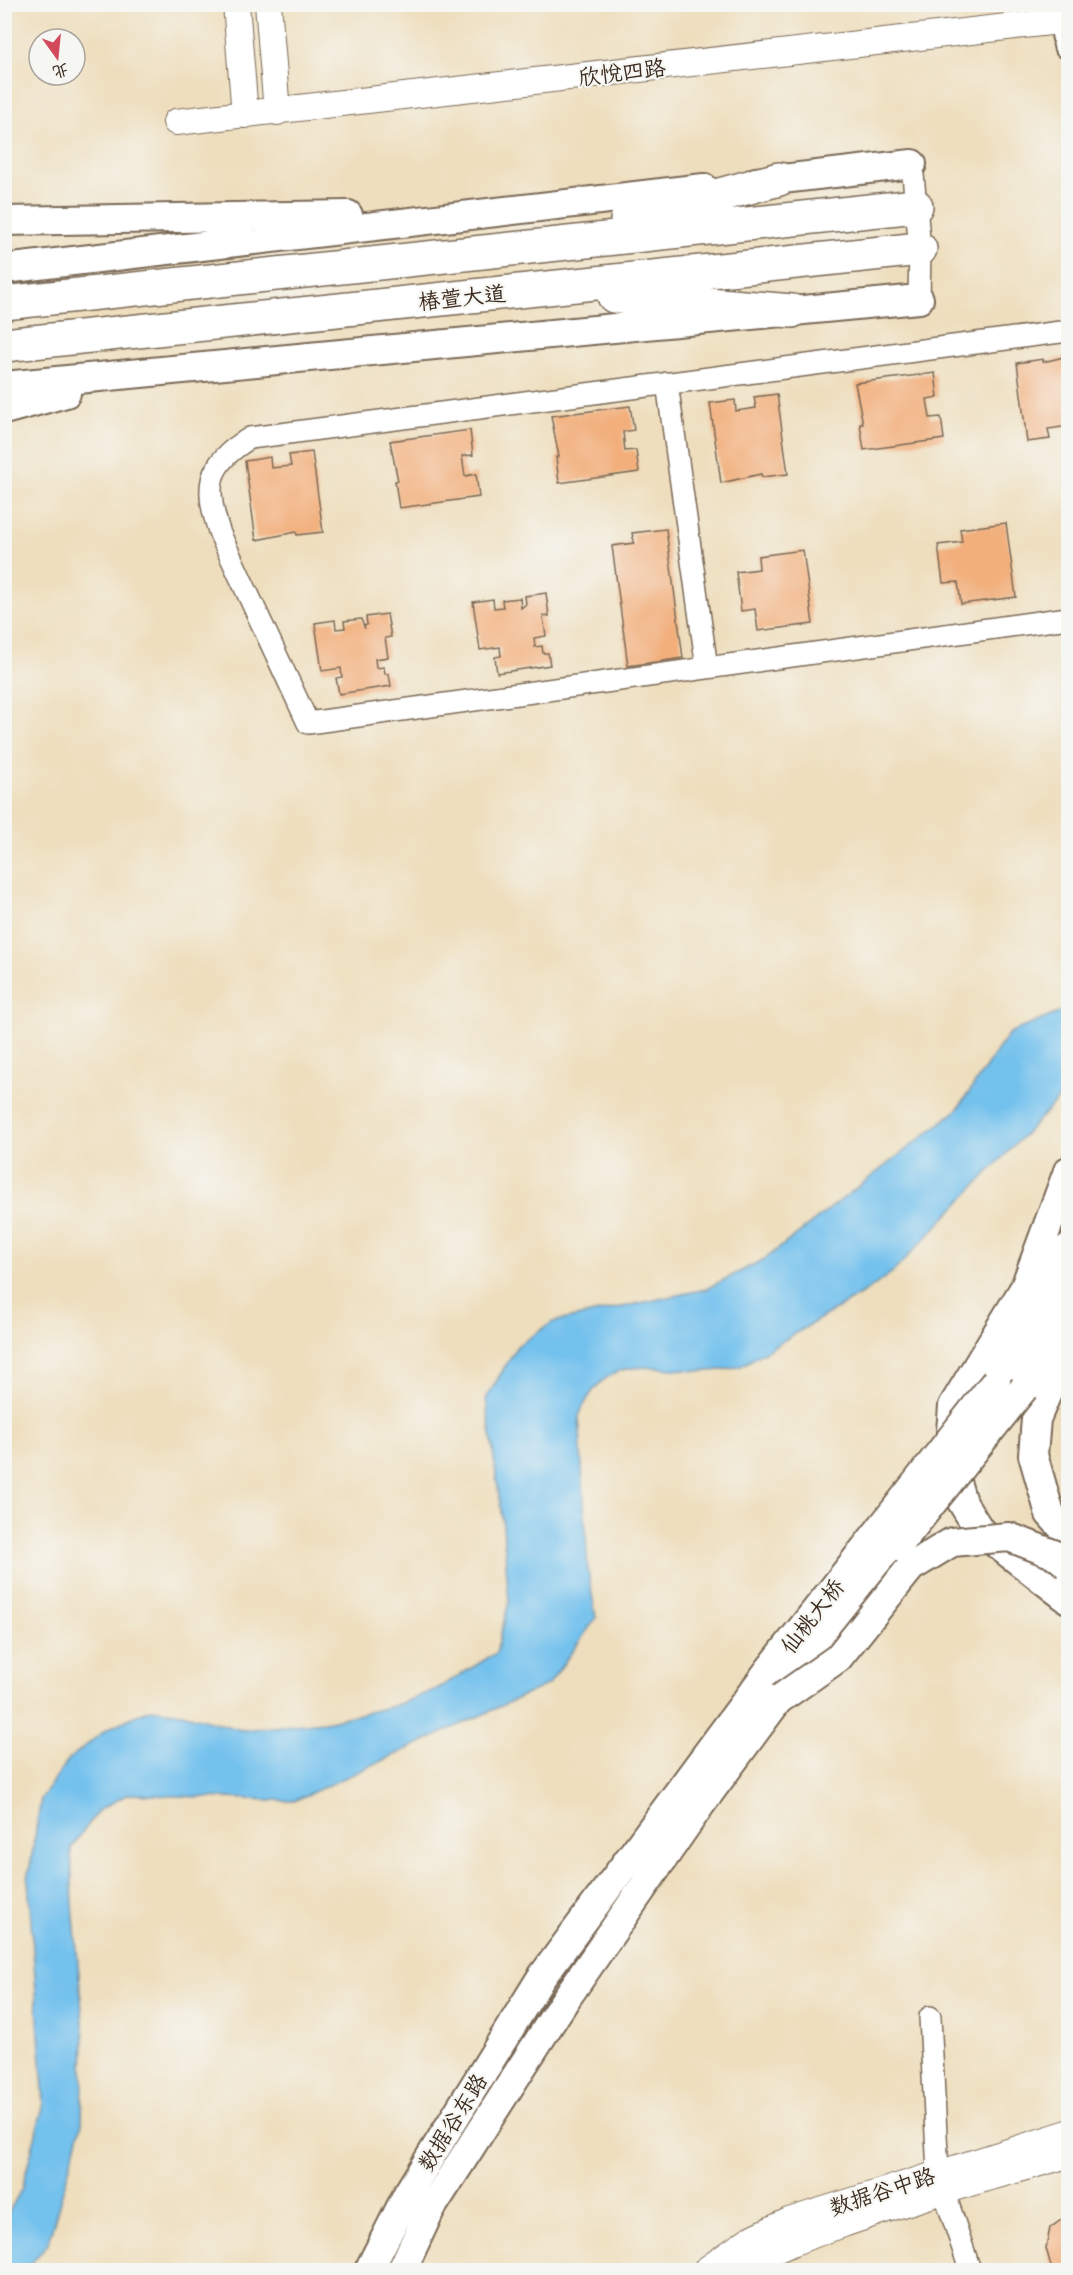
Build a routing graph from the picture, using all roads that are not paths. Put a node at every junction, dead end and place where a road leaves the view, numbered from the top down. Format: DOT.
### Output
graph roads {
  1 [pos="236,4"];
  2 [pos="268,4"];
  3 [pos="1065,23"];
  4 [pos="277,112"];
  5 [pos="245,115"];
  6 [pos="176,122"];
  7 [pos="912,164"];
  8 [pos="779,179"];
  9 [pos="4,201"];
  10 [pos="916,206"];
  11 [pos="470,215"];
  12 [pos="128,217"];
  13 [pos="4,220"];
  14 [pos="528,247"];
  15 [pos="920,249"];
  16 [pos="4,269"];
  17 [pos="534,290"];
  18 [pos="919,299"];
  19 [pos="4,303"];
  20 [pos="792,310"];
  21 [pos="1068,331"];
  22 [pos="4,345"];
  23 [pos="134,373"];
  24 [pos="667,383"];
  25 [pos="4,386"];
  26 [pos="4,410"];
  27 [pos="1068,618"];
  28 [pos="706,668"];
  29 [pos="1068,1171"];
  30 [pos="1068,1248"];
  31 [pos="1068,1307"];
  32 [pos="1068,1357"];
  33 [pos="1068,1534"];
  34 [pos="1068,1564"];
  35 [pos="1068,1599"];
  36 [pos="781,1698"];
  37 [pos="541,1978"];
  38 [pos="565,2000"];
  39 [pos="930,2018"];
  40 [pos="1068,2133"];
  41 [pos="1068,2155"];
  42 [pos="940,2181"];
  43 [pos="369,2271"];
  44 [pos="402,2271"];
  45 [pos="706,2271"];
  46 [pos="742,2271"];
  47 [pos="970,2271"];
  1 -- 5 [label="street"];
  2 -- 4 [label="street"];
  3 -- 4 [label="street, 欣悦四路"];
  4 -- 5 [label="street, 欣悦四路"];
  5 -- 6 [label="street, 欣悦四路"];
  7 -- 8 [label="main road"];
  7 -- 10 [label="street"];
  8 -- 11 [label="main road"];
  8 -- 14 [label="highway"];
  9 -- 12 [label="main road"];
  10 -- 14 [label="highway, 椿萱大道"];
  10 -- 15 [label="street"];
  11 -- 12 [label="main road"];
  11 -- 16 [label="main road"];
  12 -- 13 [label="main road"];
  14 -- 19 [label="highway, 椿萱大道"];
  15 -- 17 [label="highway, 椿萱大道"];
  15 -- 18 [label="street"];
  17 -- 20 [label="highway"];
  17 -- 22 [label="highway, 椿萱大道"];
  18 -- 20 [label="main road"];
  20 -- 23 [label="main road"];
  21 -- 24 [label="street"];
  23 -- 25 [label="main road"];
  23 -- 26 [label="main road"];
  24 -- 28 [label="street"];
  24 -- 28 [label="street"];
  27 -- 28 [label="street"];
  29 -- 35 [label="main road, bridge"];
  30 -- 37 [label="main road, 仙桃大桥, bridge"];
  31 -- 36 [label="main road, 仙桃大桥, bridge"];
  32 -- 33 [label="main road"];
  34 -- 36 [label="main road, bridge"];
  36 -- 38 [label="main road, 仙桃大桥"];
  37 -- 43 [label="main road, 数据谷东路"];
  38 -- 44 [label="main road, 数据谷东路"];
  39 -- 42 [label="street"];
  40 -- 42 [label="street, 数据谷中路"];
  41 -- 42 [label="street, 数据谷中路"];
  42 -- 45 [label="street, 数据谷中路"];
  42 -- 46 [label="street, 数据谷中路"];
  42 -- 47 [label="street"];
}
